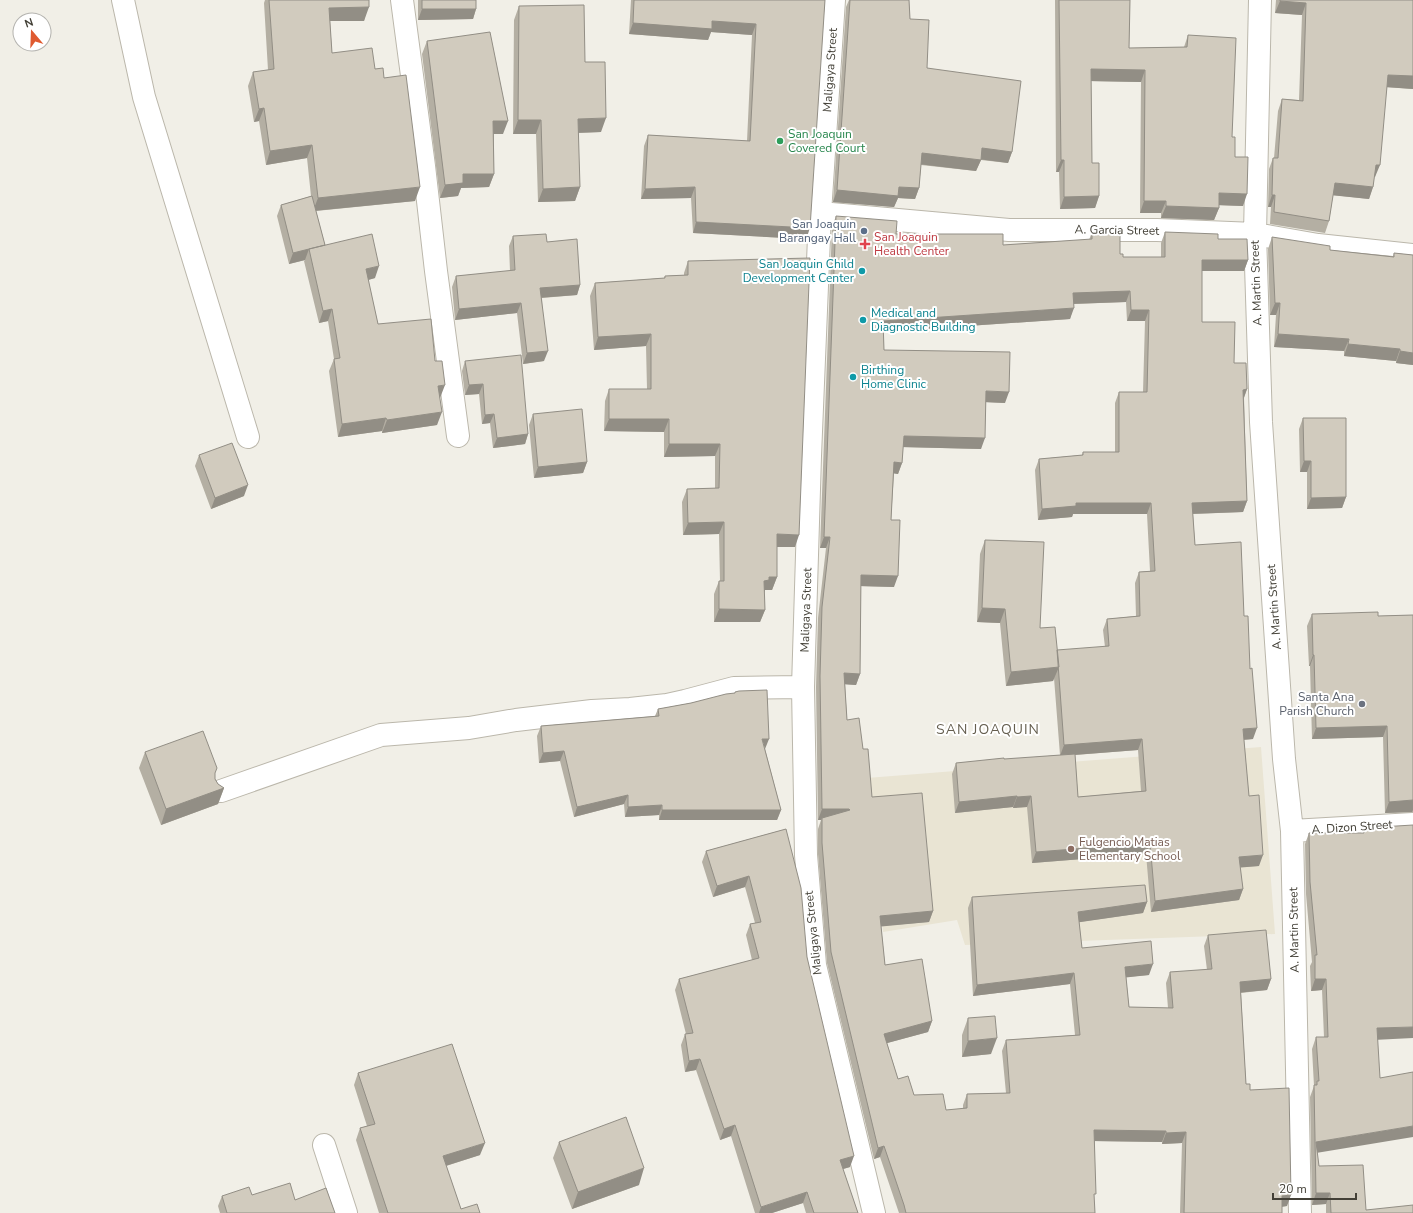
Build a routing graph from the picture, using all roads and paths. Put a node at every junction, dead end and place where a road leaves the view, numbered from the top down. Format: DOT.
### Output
graph roads {
  1 [pos="123,0"];
  2 [pos="402,0"];
  3 [pos="834,0"];
  4 [pos="1260,0"];
  5 [pos="820,213"];
  6 [pos="1255,234"];
  7 [pos="1413,255"];
  8 [pos="458,436"];
  9 [pos="248,437"];
  10 [pos="804,687"];
  11 [pos="221,791"];
  12 [pos="1413,824"];
  13 [pos="1292,831"];
  14 [pos="324,1145"];
  15 [pos="346,1213"];
  16 [pos="874,1213"];
  17 [pos="1300,1213"];
  1 -- 9 [label="street"];
  2 -- 8 [label="street"];
  3 -- 5 [label="street, Maligaya Street"];
  4 -- 6 [label="street, A. Martin Street"];
  5 -- 6 [label="street, A. Garcia Street"];
  5 -- 10 [label="street, Maligaya Street"];
  6 -- 7 [label="street, A. Garcia Street"];
  6 -- 13 [label="street, A. Martin Street"];
  10 -- 11 [label="street"];
  10 -- 16 [label="street, Maligaya Street"];
  12 -- 13 [label="street, A. Dizon Street"];
  13 -- 17 [label="street, A. Martin Street"];
  14 -- 15 [label="street"];
}
